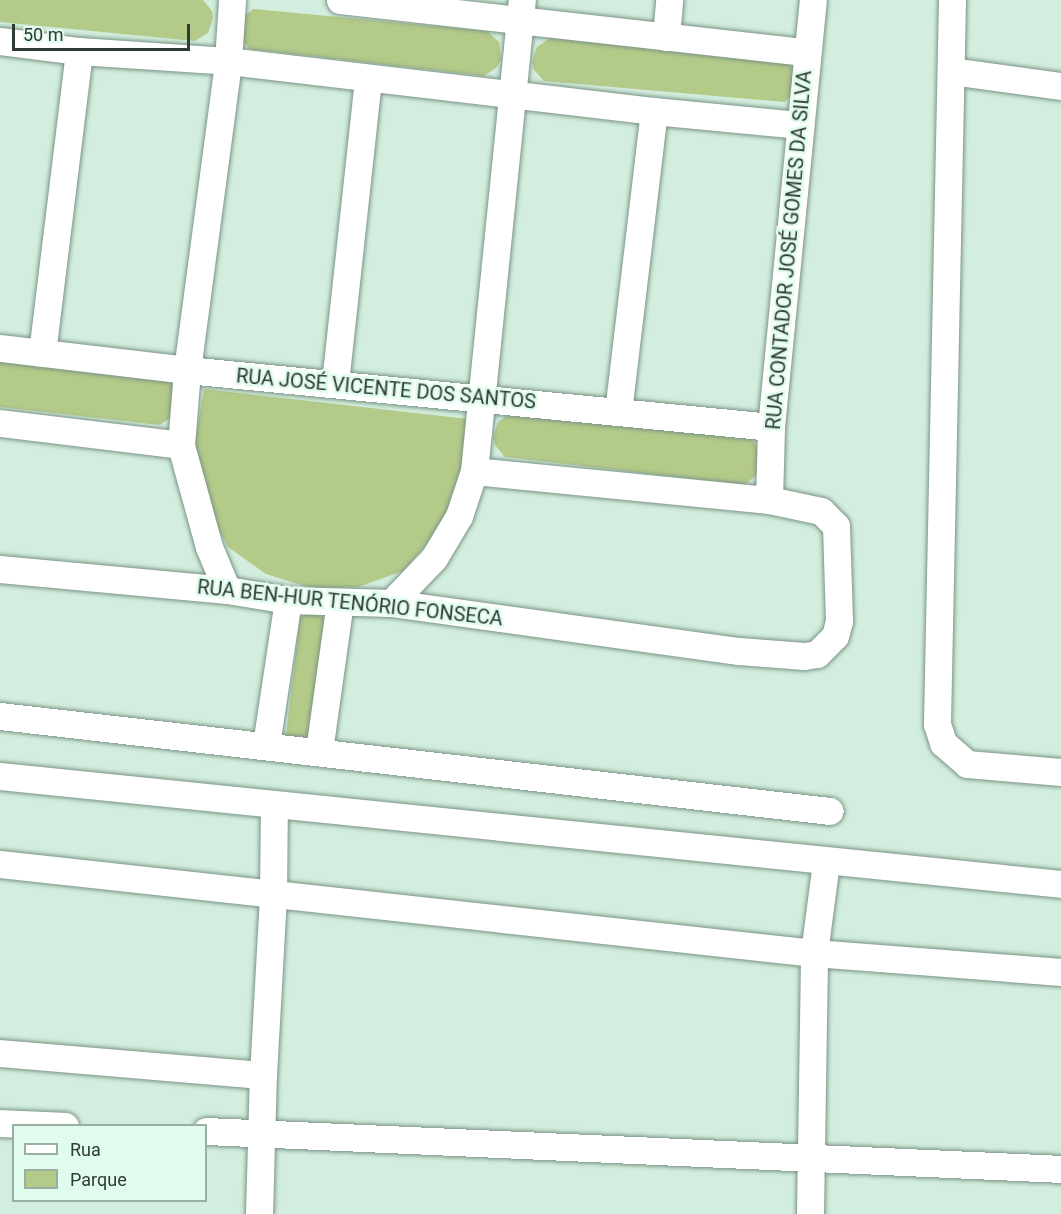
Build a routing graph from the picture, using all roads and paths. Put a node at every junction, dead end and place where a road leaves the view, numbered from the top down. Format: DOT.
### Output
graph roads {
  1 [pos="232,0"];
  2 [pos="340,0"];
  3 [pos="669,0"];
  4 [pos="813,0"];
  5 [pos="952,0"];
  6 [pos="375,2"];
  7 [pos="521,9"];
  8 [pos="666,37"];
  9 [pos="0,41"];
  10 [pos="79,51"];
  11 [pos="807,52"];
  12 [pos="228,61"];
  13 [pos="951,71"];
  14 [pos="368,78"];
  15 [pos="1061,86"];
  16 [pos="513,95"];
  17 [pos="654,111"];
  18 [pos="800,125"];
  19 [pos="0,348"];
  20 [pos="42,353"];
  21 [pos="187,370"];
  22 [pos="335,384"];
  23 [pos="481,397"];
  24 [pos="618,411"];
  25 [pos="0,423"];
  26 [pos="771,427"];
  27 [pos="181,445"];
  28 [pos="474,471"];
  29 [pos="769,500"];
  30 [pos="0,569"];
  31 [pos="226,590"];
  32 [pos="288,600"];
  33 [pos="340,602"];
  34 [pos="392,603"];
  35 [pos="0,716"];
  36 [pos="266,745"];
  37 [pos="319,751"];
  38 [pos="1061,772"];
  39 [pos="0,776"];
  40 [pos="274,805"];
  41 [pos="830,811"];
  42 [pos="826,862"];
  43 [pos="0,864"];
  44 [pos="1061,884"];
  45 [pos="273,895"];
  46 [pos="814,953"];
  47 [pos="1061,972"];
  48 [pos="0,1053"];
  49 [pos="262,1075"];
  50 [pos="0,1123"];
  51 [pos="32,1124"];
  52 [pos="207,1131"];
  53 [pos="262,1133"];
  54 [pos="810,1159"];
  55 [pos="1061,1169"];
  56 [pos="259,1214"];
  57 [pos="810,1214"];
  1 -- 12 [label="street"];
  2 -- 6 [label="street"];
  3 -- 8 [label="street"];
  4 -- 11 [label="street, RUA CONTADOR JOSÉ GOMES DA SILVA"];
  5 -- 13 [label="street"];
  6 -- 7 [label="street"];
  7 -- 8 [label="street"];
  7 -- 16 [label="street"];
  8 -- 11 [label="street"];
  9 -- 10 [label="street"];
  10 -- 12 [label="street"];
  10 -- 20 [label="street"];
  11 -- 18 [label="street, RUA CONTADOR JOSÉ GOMES DA SILVA"];
  12 -- 14 [label="street"];
  12 -- 21 [label="street"];
  13 -- 15 [label="street"];
  13 -- 38 [label="street"];
  14 -- 16 [label="street"];
  14 -- 22 [label="street"];
  16 -- 17 [label="street"];
  16 -- 23 [label="street"];
  17 -- 18 [label="street"];
  17 -- 24 [label="street"];
  18 -- 26 [label="street, RUA CONTADOR JOSÉ GOMES DA SILVA"];
  19 -- 20 [label="street, RUA JOSÉ VICENTE DOS SANTOS"];
  20 -- 21 [label="street, RUA JOSÉ VICENTE DOS SANTOS"];
  21 -- 22 [label="street, RUA JOSÉ VICENTE DOS SANTOS"];
  21 -- 27 [label="street"];
  22 -- 23 [label="street, RUA JOSÉ VICENTE DOS SANTOS"];
  23 -- 24 [label="street, RUA JOSÉ VICENTE DOS SANTOS"];
  23 -- 28 [label="street"];
  24 -- 26 [label="street, RUA JOSÉ VICENTE DOS SANTOS"];
  25 -- 27 [label="street"];
  26 -- 29 [label="street, RUA CONTADOR JOSÉ GOMES DA SILVA"];
  27 -- 31 [label="street"];
  28 -- 29 [label="street"];
  28 -- 34 [label="street"];
  29 -- 34 [label="street, RUA BEN-HUR TENÓRIO FONSECA"];
  30 -- 31 [label="street, RUA BEN-HUR TENÓRIO FONSECA"];
  31 -- 32 [label="street, RUA BEN-HUR TENÓRIO FONSECA"];
  32 -- 33 [label="street, RUA BEN-HUR TENÓRIO FONSECA"];
  32 -- 36 [label="street"];
  33 -- 34 [label="street, RUA BEN-HUR TENÓRIO FONSECA"];
  33 -- 37 [label="street"];
  35 -- 36 [label="street"];
  36 -- 37 [label="street"];
  37 -- 41 [label="street"];
  39 -- 40 [label="street"];
  40 -- 42 [label="street"];
  40 -- 45 [label="street"];
  42 -- 44 [label="street"];
  42 -- 46 [label="street"];
  43 -- 45 [label="street"];
  45 -- 46 [label="street"];
  45 -- 49 [label="street"];
  46 -- 47 [label="street"];
  46 -- 54 [label="street"];
  48 -- 49 [label="street"];
  49 -- 53 [label="street"];
  50 -- 51 [label="street"];
  52 -- 53 [label="street"];
  53 -- 54 [label="street"];
  53 -- 56 [label="street"];
  54 -- 55 [label="street"];
  54 -- 57 [label="street"];
}
